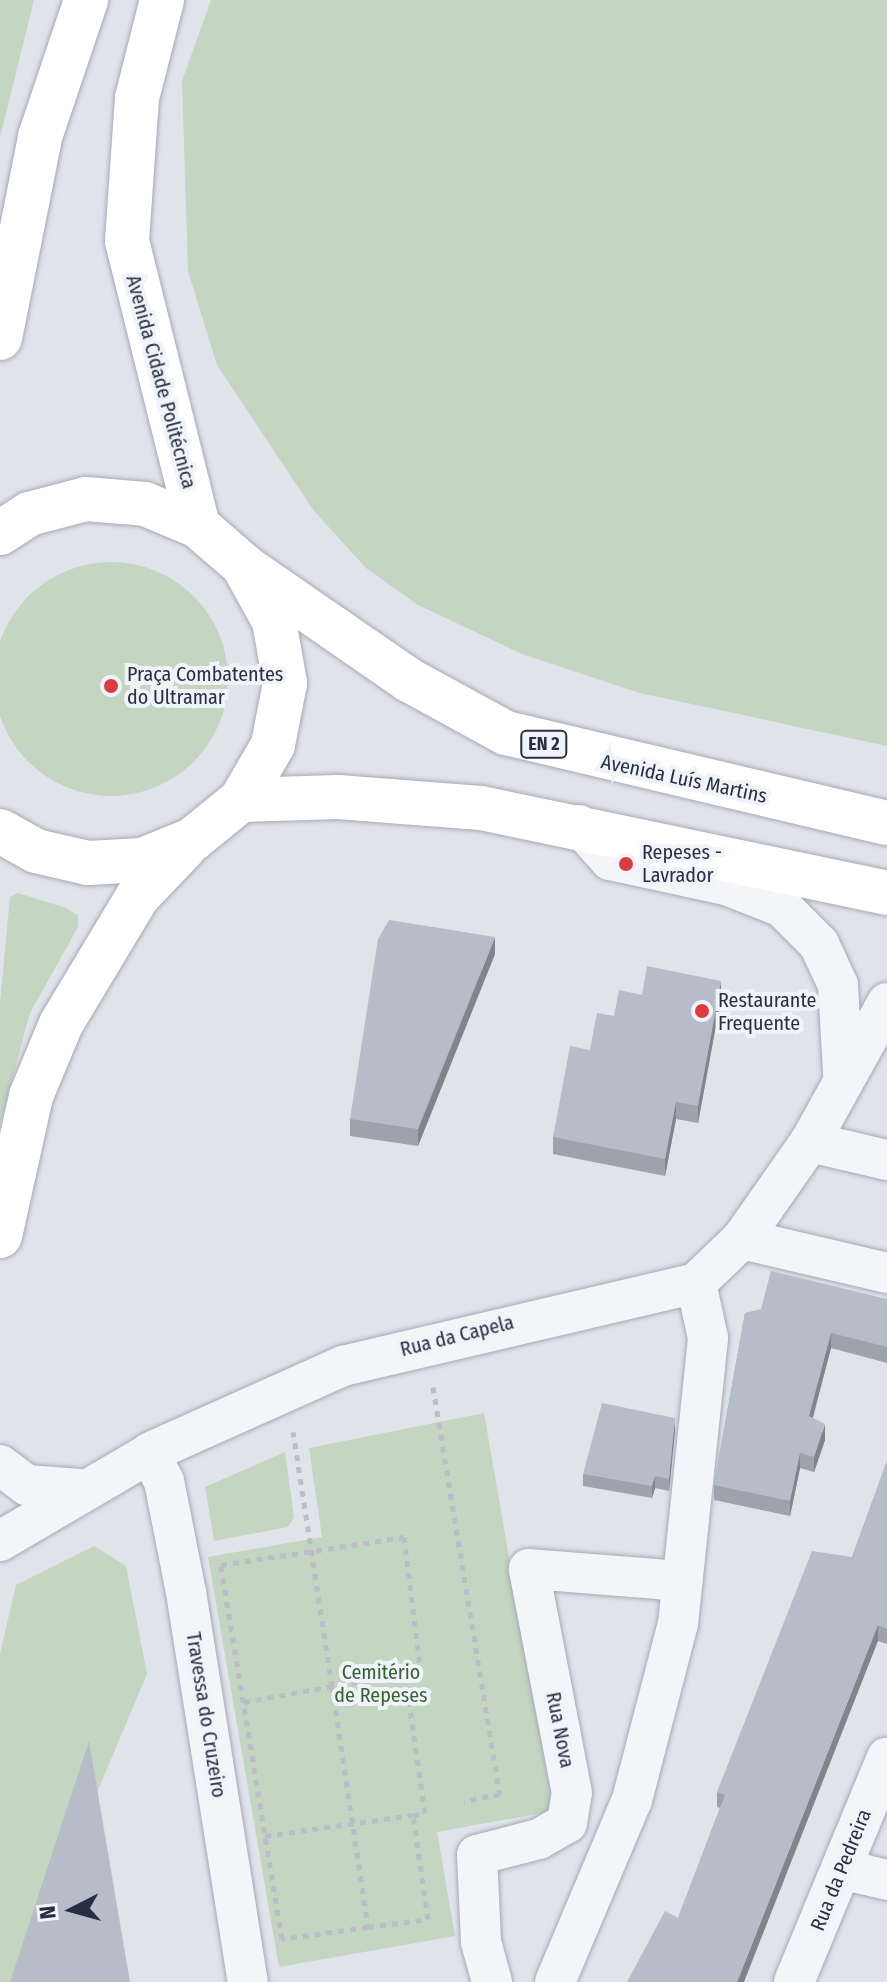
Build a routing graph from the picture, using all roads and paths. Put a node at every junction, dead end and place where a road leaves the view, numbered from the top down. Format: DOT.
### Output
graph roads {
  1 [pos="86,0"];
  2 [pos="162,0"];
  3 [pos="0,338"];
  4 [pos="198,526"];
  5 [pos="0,533"];
  6 [pos="243,565"];
  7 [pos="241,800"];
  8 [pos="887,823"];
  9 [pos="579,825"];
  10 [pos="0,831"];
  11 [pos="192,840"];
  12 [pos="887,893"];
  13 [pos="887,1003"];
  14 [pos="843,1073"];
  15 [pos="810,1142"];
  16 [pos="887,1160"];
  17 [pos="0,1236"];
  18 [pos="742,1239"];
  19 [pos="887,1273"];
  20 [pos="696,1283"];
  21 [pos="425,1343"];
  22 [pos="286,1389"];
  23 [pos="149,1453"];
  24 [pos="0,1465"];
  25 [pos="80,1489"];
  26 [pos="0,1541"];
  27 [pos="312,1551"];
  28 [pos="683,1581"];
  29 [pos="405,1675"];
  30 [pos="332,1686"];
  31 [pos="243,1702"];
  32 [pos="887,1758"];
  33 [pos="464,1801"];
  34 [pos="413,1815"];
  35 [pos="355,1823"];
  36 [pos="265,1836"];
  37 [pos="841,1869"];
  38 [pos="887,1880"];
  39 [pos="368,1927"];
  40 [pos="248,1982"];
  41 [pos="492,1982"];
  42 [pos="555,1982"];
  43 [pos="794,1982"];
  1 -- 3 [label="main road"];
  2 -- 4 [label="main road, Avenida Cidade Politécnica"];
  4 -- 5 [label="main road, EN 2"];
  4 -- 6 [label="main road, EN 2"];
  6 -- 7 [label="main road, EN 2"];
  6 -- 8 [label="main road, Avenida Luís Martins / EN 2"];
  7 -- 9 [label="main road"];
  7 -- 11 [label="main road, EN 2"];
  9 -- 12 [label="main road"];
  9 -- 14 [label="street"];
  10 -- 11 [label="main road, EN 2"];
  11 -- 17 [label="main road"];
  13 -- 14 [label="street"];
  14 -- 15 [label="street"];
  15 -- 16 [label="street"];
  15 -- 18 [label="street"];
  18 -- 19 [label="street"];
  18 -- 20 [label="street"];
  20 -- 21 [label="street, Rua da Capela"];
  20 -- 28 [label="street"];
  21 -- 22 [label="street, Rua da Capela"];
  21 -- 33 [label="path"];
  22 -- 23 [label="street, Rua da Capela"];
  22 -- 27 [label="path"];
  23 -- 25 [label="street, Rua da Capela"];
  23 -- 40 [label="street, Travessa do Cruzeiro"];
  24 -- 25 [label="street"];
  25 -- 26 [label="street, Rua da Capela"];
  27 -- 29 [label="path"];
  27 -- 30 [label="path"];
  27 -- 31 [label="path"];
  28 -- 41 [label="street, Rua Nova"];
  28 -- 42 [label="street"];
  29 -- 30 [label="path"];
  29 -- 34 [label="path"];
  30 -- 31 [label="path"];
  30 -- 35 [label="path"];
  31 -- 36 [label="path"];
  32 -- 37 [label="street, Rua da Pedreira"];
  34 -- 35 [label="path"];
  34 -- 39 [label="path"];
  35 -- 36 [label="path"];
  35 -- 39 [label="path"];
  36 -- 39 [label="path"];
  37 -- 38 [label="street"];
  37 -- 43 [label="street, Rua da Pedreira"];
}
